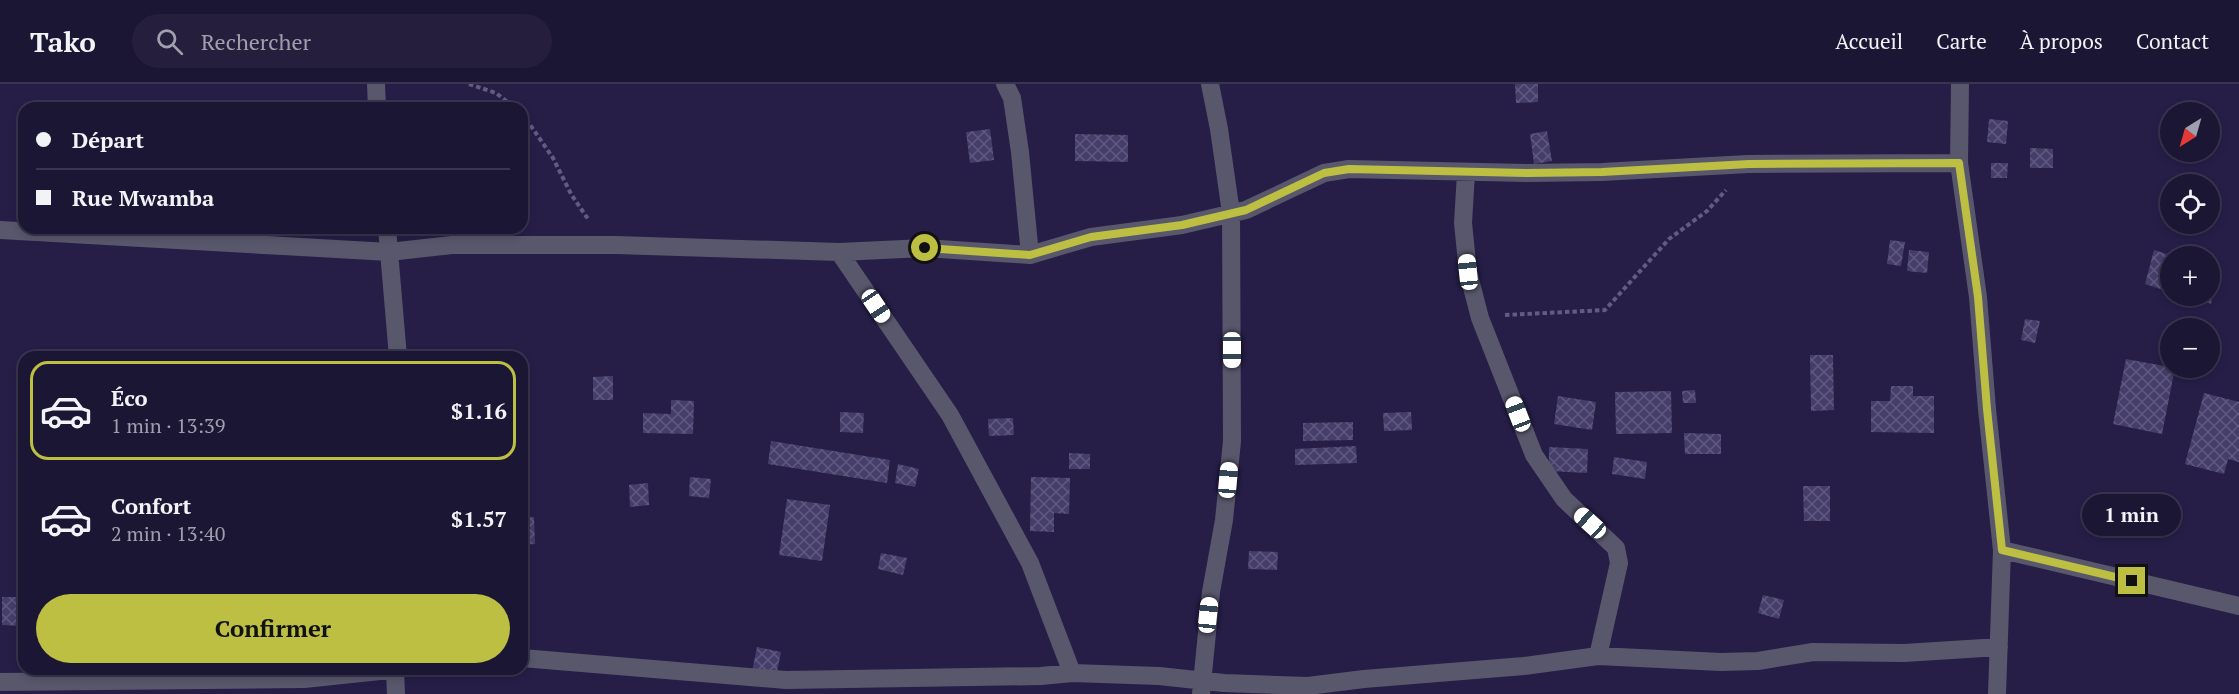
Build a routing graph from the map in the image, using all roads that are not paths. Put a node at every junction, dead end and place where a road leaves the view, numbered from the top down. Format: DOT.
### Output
graph roads {
  1 [pos="375,84"];
  2 [pos="1005,84"];
  3 [pos="1210,84"];
  4 [pos="1959,84"];
  5 [pos="376,102"];
  6 [pos="1959,163"];
  7 [pos="1466,172"];
  8 [pos="1231,213"];
  9 [pos="0,230"];
  10 [pos="18,231"];
  11 [pos="71,234"];
  12 [pos="388,234"];
  13 [pos="389,252"];
  14 [pos="839,252"];
  15 [pos="1030,255"];
  16 [pos="397,351"];
  17 [pos="2002,550"];
  18 [pos="2239,606"];
  19 [pos="1999,647"];
  20 [pos="1598,656"];
  21 [pos="528,658"];
  22 [pos="1072,673"];
  23 [pos="345,675"];
  24 [pos="397,675"];
  25 [pos="0,682"];
  26 [pos="1201,688"];
  27 [pos="396,694"];
  28 [pos="1996,694"];
  1 -- 5 [label="street"];
  2 -- 15 [label="street"];
  3 -- 8 [label="street"];
  4 -- 6 [label="street"];
  6 -- 7 [label="street"];
  6 -- 17 [label="street"];
  7 -- 8 [label="street"];
  7 -- 20 [label="street"];
  8 -- 15 [label="street"];
  8 -- 26 [label="street"];
  9 -- 10 [label="street"];
  11 -- 13 [label="street"];
  12 -- 13 [label="street"];
  13 -- 14 [label="street"];
  13 -- 16 [label="street"];
  14 -- 15 [label="street"];
  14 -- 22 [label="street"];
  17 -- 18 [label="street"];
  17 -- 19 [label="street"];
  19 -- 20 [label="street"];
  19 -- 28 [label="street"];
  20 -- 26 [label="street"];
  21 -- 22 [label="street"];
  22 -- 26 [label="street"];
  23 -- 25 [label="street"];
  24 -- 27 [label="street"];
}
